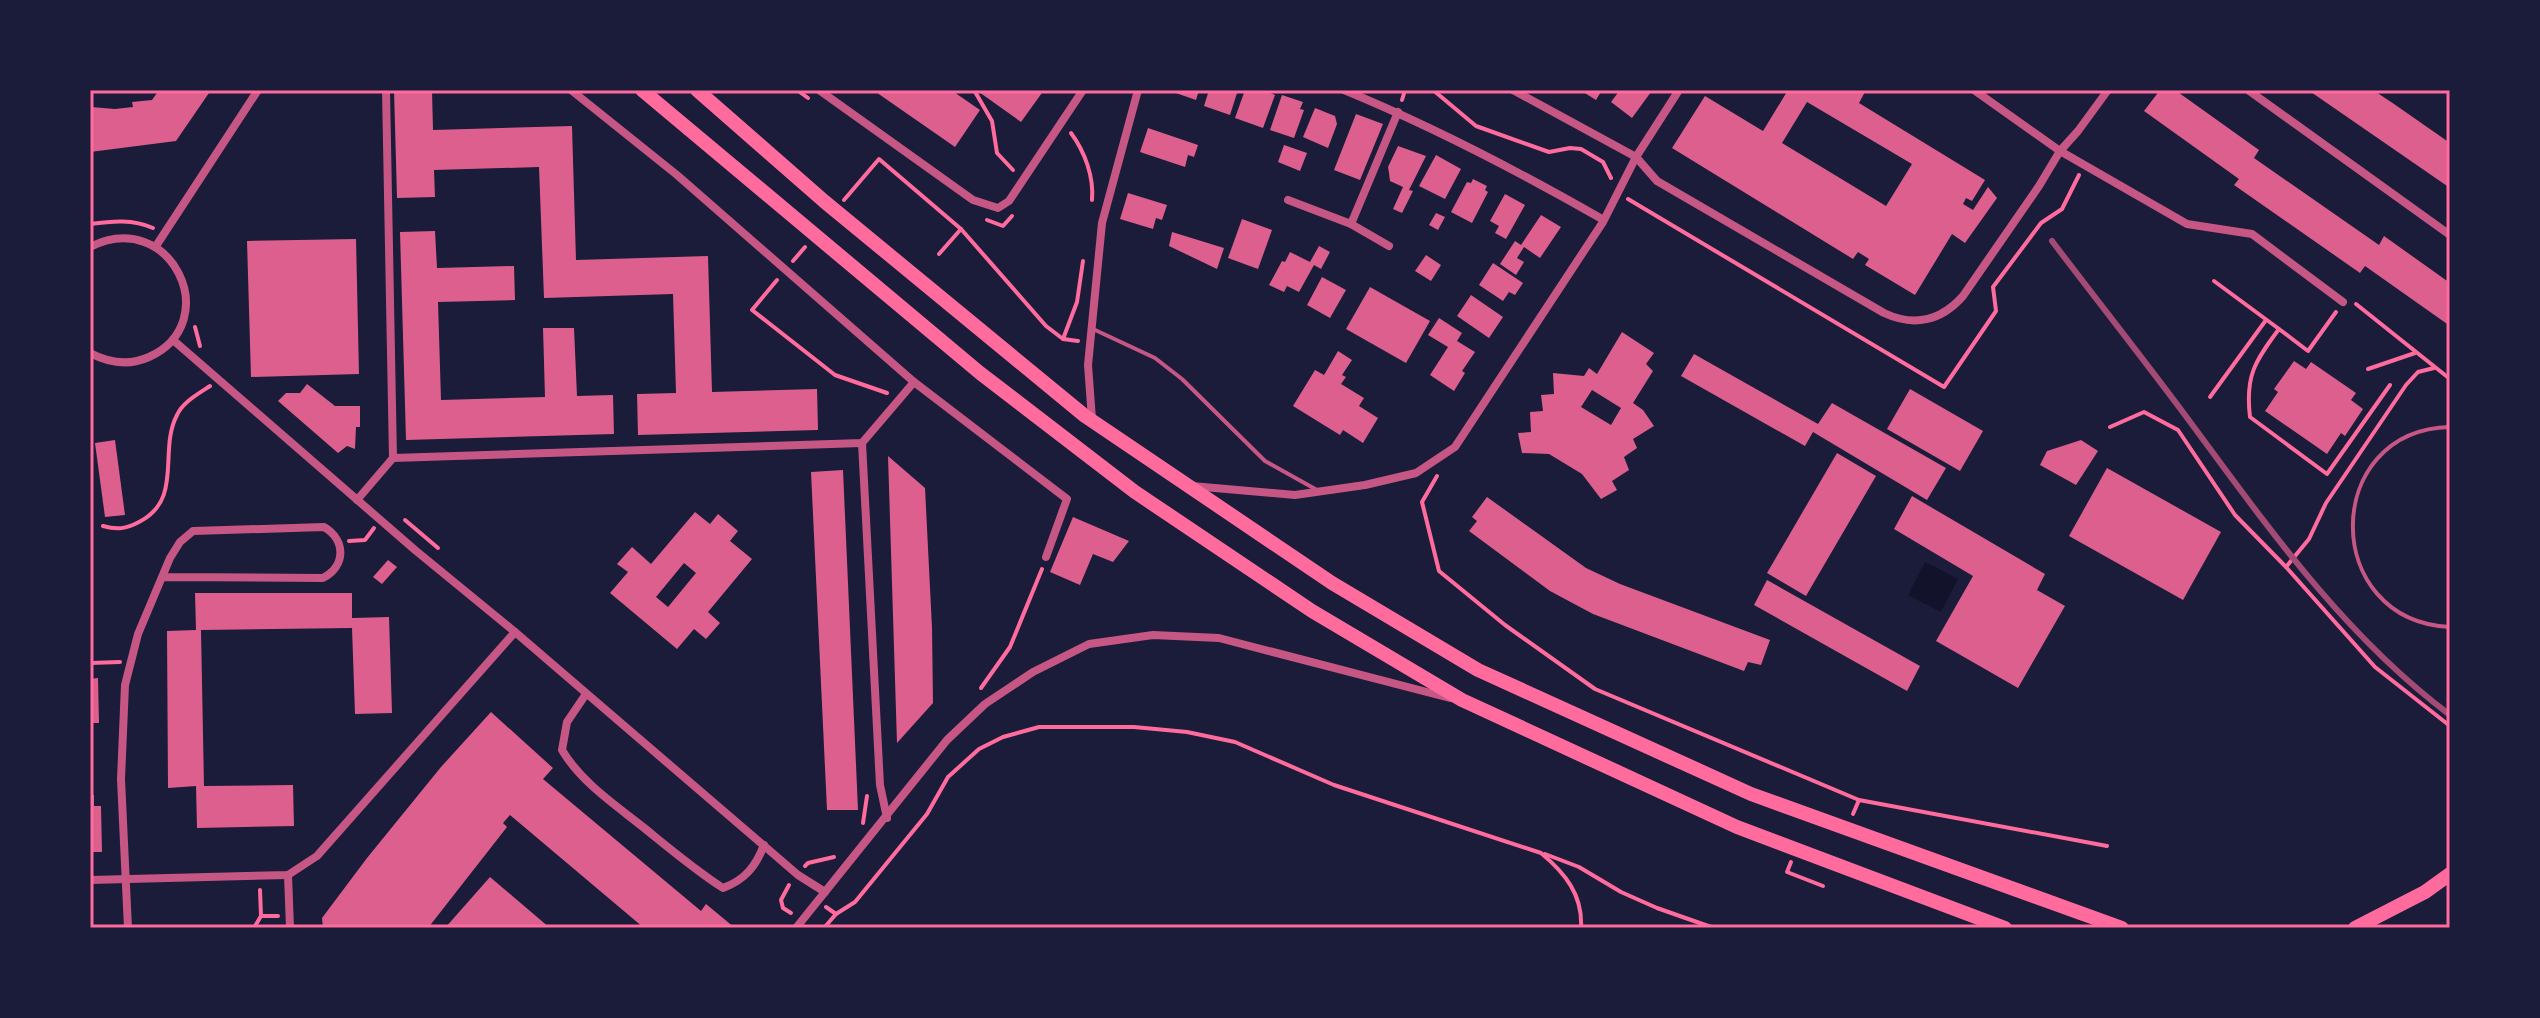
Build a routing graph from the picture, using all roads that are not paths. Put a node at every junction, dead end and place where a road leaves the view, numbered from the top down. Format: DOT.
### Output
graph roads {
  1 [pos="258,90"];
  2 [pos="386,90"];
  3 [pos="571,90"];
  4 [pos="642,90"];
  5 [pos="698,90"];
  6 [pos="819,90"];
  7 [pos="1083,90"];
  8 [pos="1138,90"];
  9 [pos="1344,90"];
  10 [pos="1513,90"];
  11 [pos="1679,90"];
  12 [pos="1974,90"];
  13 [pos="2108,90"];
  14 [pos="2248,90"];
  15 [pos="1398,112"];
  16 [pos="2060,151"];
  17 [pos="1636,157"];
  18 [pos="1288,200"];
  19 [pos="1602,219"];
  20 [pos="1351,224"];
  21 [pos="2450,235"];
  22 [pos="156,246"];
  23 [pos="1389,246"];
  24 [pos="90,247"];
  25 [pos="2343,302"];
  26 [pos="1092,328"];
  27 [pos="173,340"];
  28 [pos="90,353"];
  29 [pos="914,382"];
  30 [pos="1092,420"];
  31 [pos="2450,427"];
  32 [pos="862,443"];
  33 [pos="393,458"];
  34 [pos="1186,486"];
  35 [pos="1319,492"];
  36 [pos="357,500"];
  37 [pos="1043,559"];
  38 [pos="163,577"];
  39 [pos="2450,627"];
  40 [pos="515,632"];
  41 [pos="586,694"];
  42 [pos="1462,700"];
  43 [pos="887,818"];
  44 [pos="764,845"];
  45 [pos="2450,874"];
  46 [pos="288,875"];
  47 [pos="126,878"];
  48 [pos="90,880"];
  49 [pos="825,892"];
  50 [pos="799,924"];
  51 [pos="128,928"];
  52 [pos="290,928"];
  53 [pos="2005,928"];
  54 [pos="2122,928"];
  55 [pos="2355,928"];
  1 -- 22 [label="street"];
  2 -- 33 [label="street"];
  3 -- 29 [label="street"];
  4 -- 42 [label="highway"];
  5 -- 30 [label="highway"];
  6 -- 7 [label="street"];
  8 -- 26 [label="street"];
  9 -- 15 [label="street"];
  10 -- 17 [label="street"];
  11 -- 17 [label="street"];
  12 -- 16 [label="street"];
  13 -- 16 [label="street"];
  14 -- 21 [label="street"];
  15 -- 19 [label="street"];
  15 -- 20 [label="street"];
  16 -- 17 [label="street"];
  16 -- 25 [label="street"];
  17 -- 19 [label="street"];
  18 -- 20 [label="street"];
  19 -- 35 [label="street"];
  20 -- 23 [label="street"];
  22 -- 24 [label="street"];
  22 -- 27 [label="street"];
  26 -- 30 [label="street"];
  26 -- 35 [label="lane"];
  27 -- 28 [label="street"];
  27 -- 36 [label="street"];
  29 -- 32 [label="street"];
  29 -- 37 [label="street"];
  30 -- 34 [label="highway"];
  31 -- 39 [label="lane"];
  32 -- 33 [label="street"];
  32 -- 43 [label="street"];
  33 -- 36 [label="street"];
  34 -- 35 [label="street"];
  34 -- 54 [label="highway"];
  36 -- 40 [label="street"];
  38 -- 38 [label="street"];
  38 -- 47 [label="street"];
  40 -- 41 [label="street"];
  40 -- 46 [label="street"];
  41 -- 44 [label="street"];
  41 -- 44 [label="street"];
  42 -- 43 [label="street"];
  42 -- 53 [label="highway"];
  43 -- 49 [label="street"];
  44 -- 49 [label="street"];
  45 -- 55 [label="highway"];
  46 -- 47 [label="street"];
  46 -- 52 [label="street"];
  47 -- 48 [label="street"];
  47 -- 51 [label="street"];
  49 -- 50 [label="street"];
}
